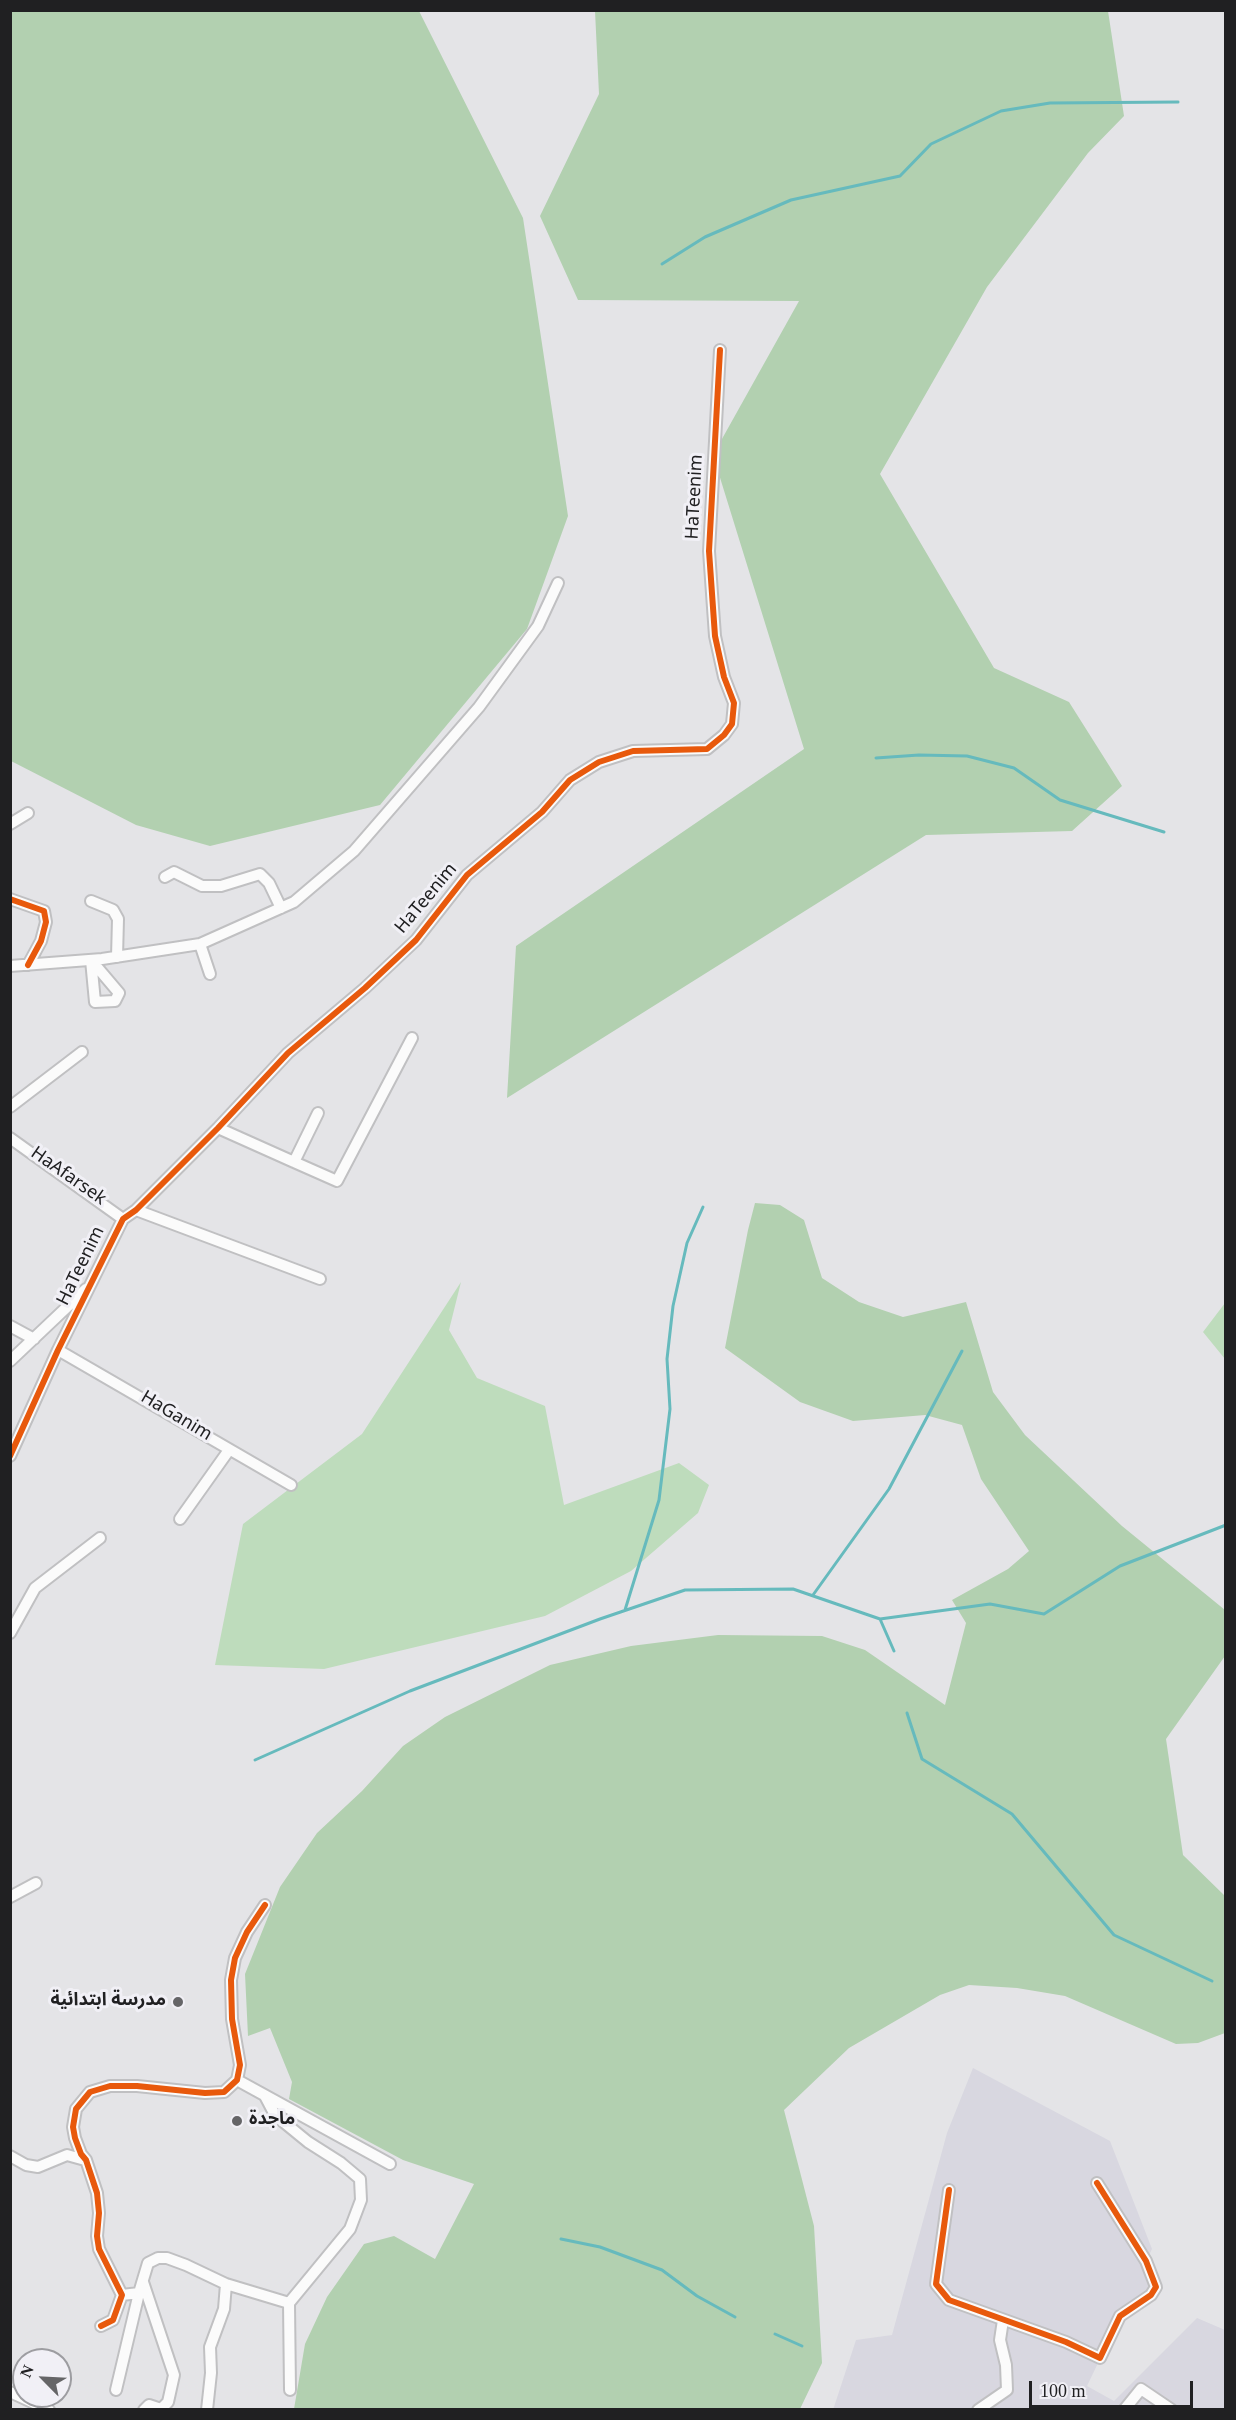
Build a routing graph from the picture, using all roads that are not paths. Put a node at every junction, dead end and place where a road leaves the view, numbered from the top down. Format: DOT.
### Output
graph roads {
  1 [pos="720,350"];
  2 [pos="558,583"];
  3 [pos="28,813"];
  4 [pos="10,824"];
  5 [pos="165,877"];
  6 [pos="10,899"];
  7 [pos="91,901"];
  8 [pos="281,908"];
  9 [pos="200,944"];
  10 [pos="117,957"];
  11 [pos="28,965"];
  12 [pos="10,966"];
  13 [pos="210,974"];
  14 [pos="411,1038"];
  15 [pos="82,1052"];
  16 [pos="10,1107"];
  17 [pos="318,1113"];
  18 [pos="218,1128"];
  19 [pos="10,1138"];
  20 [pos="294,1162"];
  21 [pos="136,1210"];
  22 [pos="123,1219"];
  23 [pos="320,1279"];
  24 [pos="94,1281"];
  25 [pos="10,1326"];
  26 [pos="34,1339"];
  27 [pos="58,1350"];
  28 [pos="10,1361"];
  29 [pos="229,1450"];
  30 [pos="10,1456"];
  31 [pos="291,1485"];
  32 [pos="180,1519"];
  33 [pos="100,1538"];
  34 [pos="10,1633"];
  35 [pos="36,1883"];
  36 [pos="10,1897"];
  37 [pos="265,1905"];
  38 [pos="237,2080"];
  39 [pos="265,2096"];
  40 [pos="10,2156"];
  41 [pos="86,2160"];
  42 [pos="390,2164"];
  43 [pos="1097,2183"];
  44 [pos="949,2190"];
  45 [pos="143,2282"];
  46 [pos="226,2284"];
  47 [pos="139,2293"];
  48 [pos="122,2295"];
  49 [pos="290,2303"];
  50 [pos="1003,2320"];
  51 [pos="101,2326"];
  52 [pos="116,2390"];
  53 [pos="290,2390"];
  54 [pos="10,2394"];
  55 [pos="30,2409"];
  56 [pos="49,2409"];
  57 [pos="144,2409"];
  58 [pos="207,2409"];
  59 [pos="978,2409"];
  60 [pos="1124,2409"];
  61 [pos="1172,2409"];
  1 -- 18 [label="street, HaTeenim"];
  2 -- 8 [label="street"];
  3 -- 4 [label="street"];
  5 -- 8 [label="street"];
  6 -- 11 [label="street"];
  7 -- 10 [label="street"];
  8 -- 9 [label="street"];
  9 -- 10 [label="street"];
  9 -- 13 [label="street"];
  10 -- 11 [label="street"];
  11 -- 12 [label="street"];
  14 -- 20 [label="street"];
  15 -- 16 [label="street"];
  17 -- 20 [label="street"];
  18 -- 20 [label="street"];
  18 -- 21 [label="street, HaTeenim"];
  19 -- 22 [label="street, HaAfarsek"];
  21 -- 22 [label="street, HaTeenim"];
  21 -- 23 [label="street"];
  22 -- 24 [label="street, HaTeenim"];
  24 -- 26 [label="street"];
  24 -- 27 [label="street, HaTeenim"];
  25 -- 26 [label="street"];
  26 -- 28 [label="street"];
  27 -- 29 [label="street, HaGanim"];
  27 -- 30 [label="street, HaTeenim"];
  29 -- 31 [label="street, HaGanim"];
  29 -- 32 [label="street"];
  33 -- 34 [label="street"];
  35 -- 36 [label="street"];
  37 -- 38 [label="street"];
  38 -- 39 [label="street"];
  38 -- 41 [label="street"];
  39 -- 42 [label="street"];
  39 -- 49 [label="street"];
  40 -- 41 [label="street"];
  41 -- 48 [label="street"];
  43 -- 50 [label="street"];
  44 -- 50 [label="street"];
  45 -- 46 [label="street"];
  45 -- 47 [label="street"];
  45 -- 57 [label="street"];
  46 -- 49 [label="street"];
  46 -- 58 [label="street"];
  47 -- 48 [label="street"];
  47 -- 52 [label="street"];
  48 -- 51 [label="street"];
  49 -- 53 [label="street"];
  50 -- 59 [label="street"];
  54 -- 55 [label="street"];
  54 -- 56 [label="street"];
  60 -- 61 [label="street"];
}
